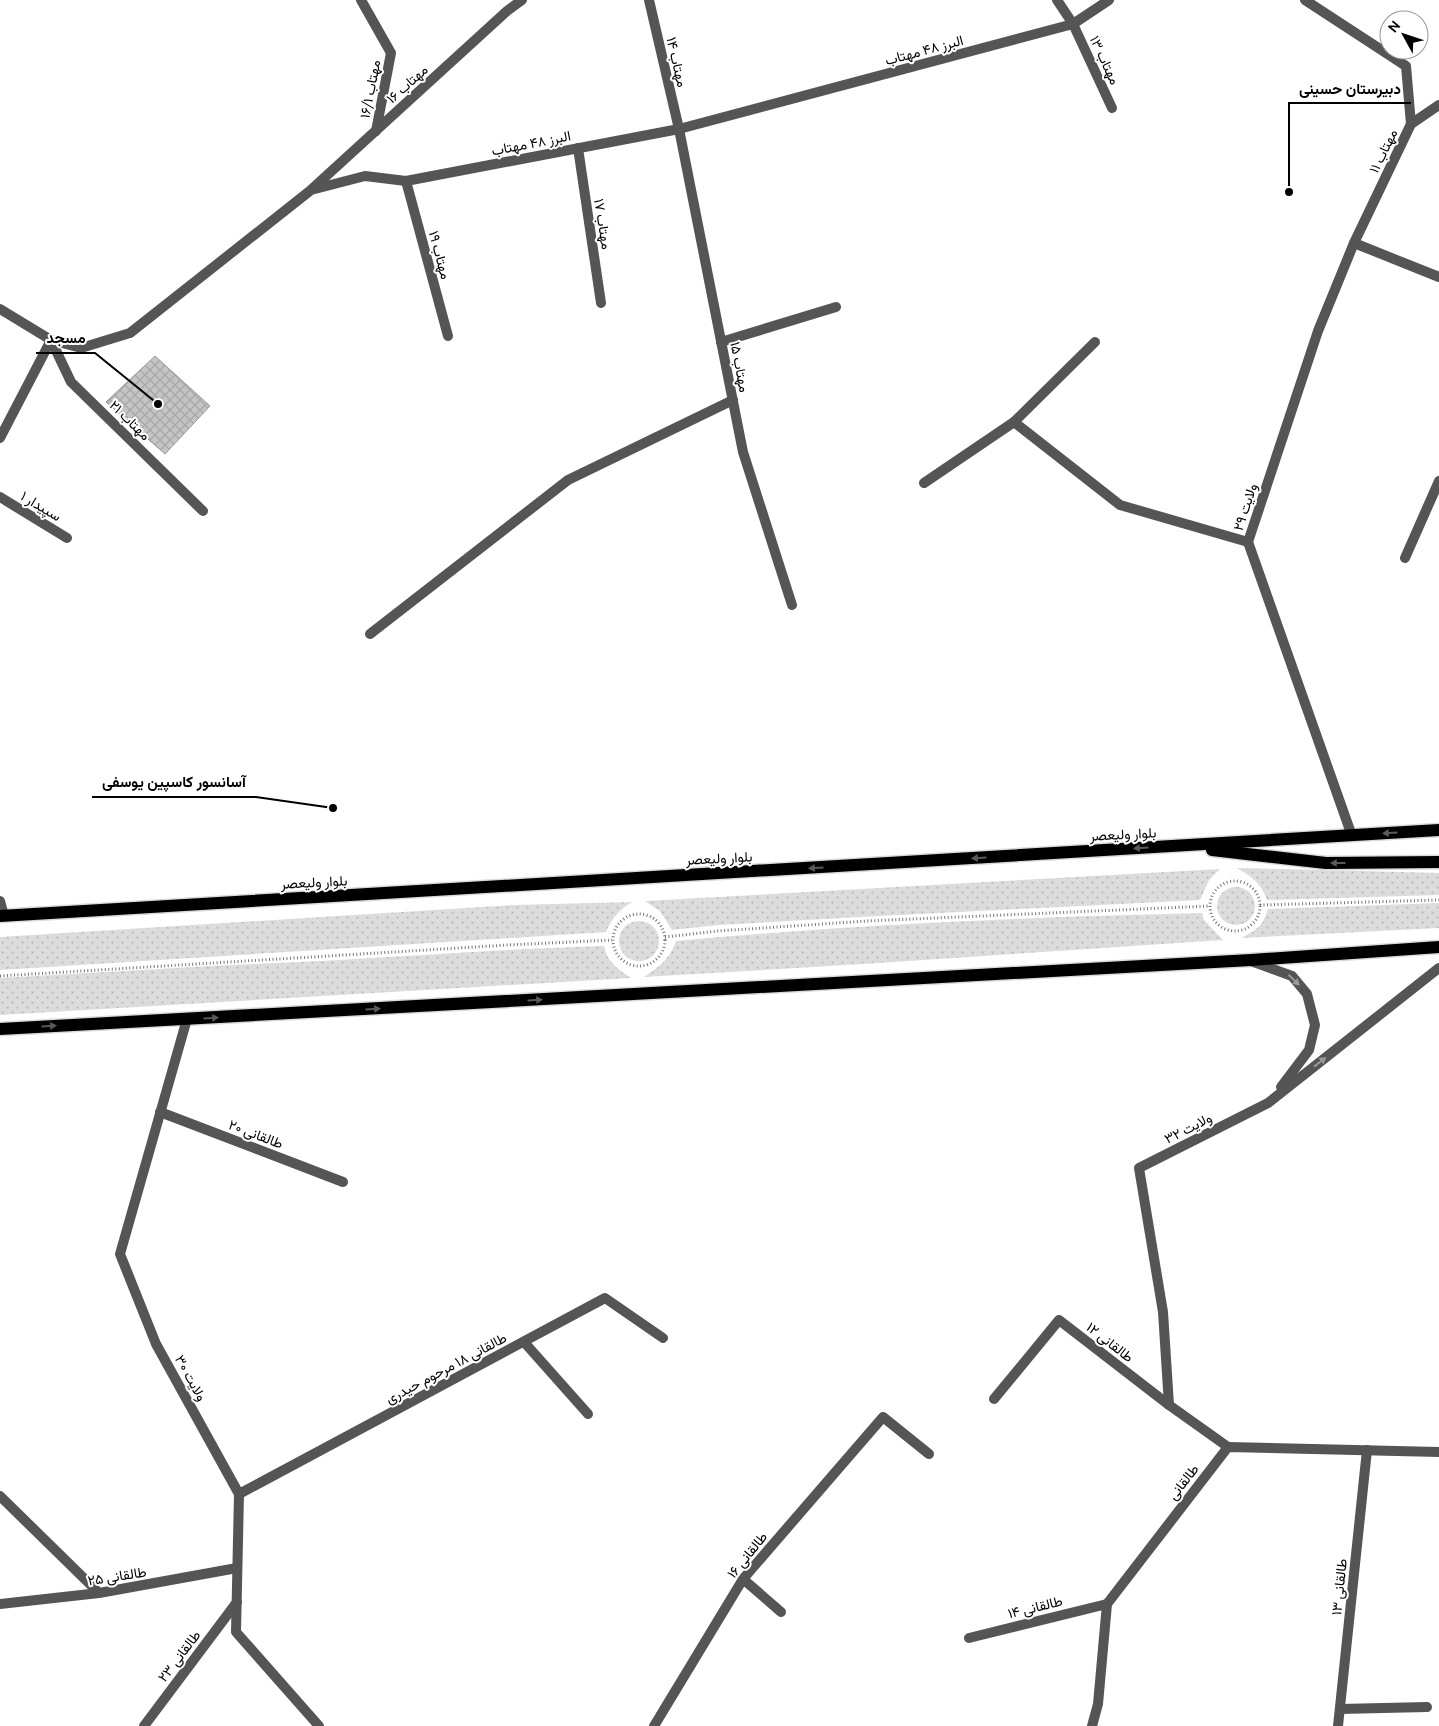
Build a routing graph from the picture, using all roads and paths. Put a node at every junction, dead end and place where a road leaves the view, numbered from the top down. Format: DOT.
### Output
graph roads {
  1 [pos="361,0"];
  2 [pos="522,0"];
  3 [pos="649,0"];
  4 [pos="1057,0"];
  5 [pos="1108,0"];
  6 [pos="1306,0"];
  7 [pos="1073,24"];
  8 [pos="1439,105"];
  9 [pos="1112,108"];
  10 [pos="1411,124"];
  11 [pos="679,130"];
  12 [pos="376,131"];
  13 [pos="578,148"];
  14 [pos="406,180"];
  15 [pos="311,190"];
  16 [pos="1354,243"];
  17 [pos="1439,277"];
  18 [pos="601,304"];
  19 [pos="836,307"];
  20 [pos="0,309"];
  21 [pos="448,336"];
  22 [pos="51,340"];
  23 [pos="721,342"];
  24 [pos="1096,342"];
  25 [pos="733,400"];
  26 [pos="1014,422"];
  27 [pos="0,438"];
  28 [pos="1439,481"];
  29 [pos="924,483"];
  30 [pos="0,497"];
  31 [pos="202,511"];
  32 [pos="67,538"];
  33 [pos="1248,542"];
  34 [pos="1405,558"];
  35 [pos="792,605"];
  36 [pos="370,634"];
  37 [pos="1439,830"];
  38 [pos="1352,836"];
  39 [pos="1176,846"];
  40 [pos="1439,862"];
  41 [pos="1439,900"];
  42 [pos="0,902"];
  43 [pos="1260,905"];
  44 [pos="1210,906"];
  45 [pos="2,916"];
  46 [pos="665,937"];
  47 [pos="612,940"];
  48 [pos="1439,947"];
  49 [pos="1251,960"];
  50 [pos="1439,968"];
  51 [pos="0,976"];
  52 [pos="187,1019"];
  53 [pos="0,1029"];
  54 [pos="1268,1103"];
  55 [pos="160,1112"];
  56 [pos="343,1182"];
  57 [pos="663,1338"];
  58 [pos="524,1342"];
  59 [pos="994,1399"];
  60 [pos="1169,1404"];
  61 [pos="588,1414"];
  62 [pos="1228,1447"];
  63 [pos="1367,1450"];
  64 [pos="1439,1452"];
  65 [pos="929,1454"];
  66 [pos="239,1494"];
  67 [pos="0,1496"];
  68 [pos="237,1568"];
  69 [pos="743,1579"];
  70 [pos="99,1594"];
  71 [pos="237,1602"];
  72 [pos="0,1604"];
  73 [pos="1107,1604"];
  74 [pos="780,1612"];
  75 [pos="969,1638"];
  76 [pos="1427,1707"];
  77 [pos="1340,1709"];
  78 [pos="144,1726"];
  79 [pos="319,1726"];
  80 [pos="654,1726"];
  81 [pos="1092,1726"];
  82 [pos="1338,1726"];
  1 -- 12 [label="street, مهتاب ۱۶/۱"];
  2 -- 12 [label="street, مهتاب ۱۶"];
  3 -- 11 [label="street, مهتاب ۱۴"];
  4 -- 7 [label="street, مهتاب ۱۳"];
  5 -- 7 [label="street, البرز ۴۸ مهتاب"];
  6 -- 10 [label="street, مهتاب ۱۱"];
  7 -- 9 [label="street, مهتاب ۱۳"];
  7 -- 11 [label="street, البرز ۴۸ مهتاب"];
  8 -- 10 [label="street"];
  10 -- 16 [label="street, مهتاب ۱۱"];
  11 -- 13 [label="street, البرز ۴۸ مهتاب"];
  11 -- 23 [label="street, مهتاب ۱۵"];
  12 -- 15 [label="street, مهتاب ۱۶"];
  13 -- 14 [label="street, البرز ۴۸ مهتاب"];
  13 -- 18 [label="street, مهتاب ۱۷"];
  14 -- 15 [label="street, البرز ۴۸ مهتاب"];
  14 -- 21 [label="street, مهتاب ۱۹"];
  15 -- 22 [label="street, البرز ۴۸ مهتاب"];
  16 -- 17 [label="street"];
  16 -- 33 [label="street, ولایت ٢٩"];
  19 -- 23 [label="street"];
  20 -- 22 [label="street, البرز ۴۸ مهتاب"];
  22 -- 27 [label="street"];
  22 -- 31 [label="street, مهتاب ٢١"];
  23 -- 25 [label="street, مهتاب ۱۵"];
  24 -- 26 [label="street"];
  25 -- 35 [label="street, مهتاب ۱۵"];
  25 -- 36 [label="street"];
  26 -- 29 [label="street"];
  26 -- 33 [label="street"];
  28 -- 34 [label="street"];
  30 -- 32 [label="street, سپیدار ۱"];
  33 -- 38 [label="street, ولایت ٢٩"];
  37 -- 38 [label="main road, بلوار ولیعصر, one-way"];
  38 -- 39 [label="main road, بلوار ولیعصر"];
  40 -- 39 [label="main road, one-way"];
  39 -- 45 [label="main road, بلوار ولیعصر, one-way"];
  41 -- 43 [label="path"];
  42 -- 45 [label="street"];
  43 -- 44 [label="path"];
  43 -- 44 [label="path"];
  44 -- 46 [label="path"];
  46 -- 47 [label="path"];
  46 -- 47 [label="path"];
  47 -- 51 [label="path"];
  48 -- 49 [label="main road"];
  52 -- 49 [label="main road, one-way"];
  49 -- 54 [label="street, one-way"];
  54 -- 50 [label="street, ولایت ۳۲, one-way"];
  53 -- 52 [label="main road, one-way"];
  52 -- 55 [label="street, ولایت ۳۰"];
  54 -- 60 [label="street, ولایت ۳۲"];
  55 -- 56 [label="street, طالقانی ۲۰"];
  55 -- 66 [label="street, ولایت ۳۰"];
  57 -- 58 [label="street, طالقانی ۱۸ مرحوم حیدری"];
  58 -- 61 [label="street"];
  58 -- 66 [label="street, طالقانی ۱۸ مرحوم حیدری"];
  59 -- 60 [label="street, طالقانی ۱۲"];
  60 -- 62 [label="street, طالقانی ۱۲"];
  62 -- 63 [label="street"];
  62 -- 73 [label="street, طالقانی"];
  63 -- 64 [label="street"];
  63 -- 77 [label="street, طالقانی ۱۳"];
  65 -- 69 [label="street, طالقانی ۱۶"];
  66 -- 68 [label="street"];
  67 -- 70 [label="street"];
  68 -- 70 [label="street, طالقانی ۲۵"];
  68 -- 71 [label="street"];
  69 -- 74 [label="street"];
  69 -- 80 [label="street, طالقانی ۱۶"];
  70 -- 72 [label="street, طالقانی ۲۵"];
  71 -- 78 [label="street, طالقانی ۲۳"];
  71 -- 79 [label="street"];
  73 -- 75 [label="street, طالقانی ۱۴"];
  73 -- 81 [label="street"];
  76 -- 77 [label="street"];
  77 -- 82 [label="street, طالقانی ۱۳"];
}
